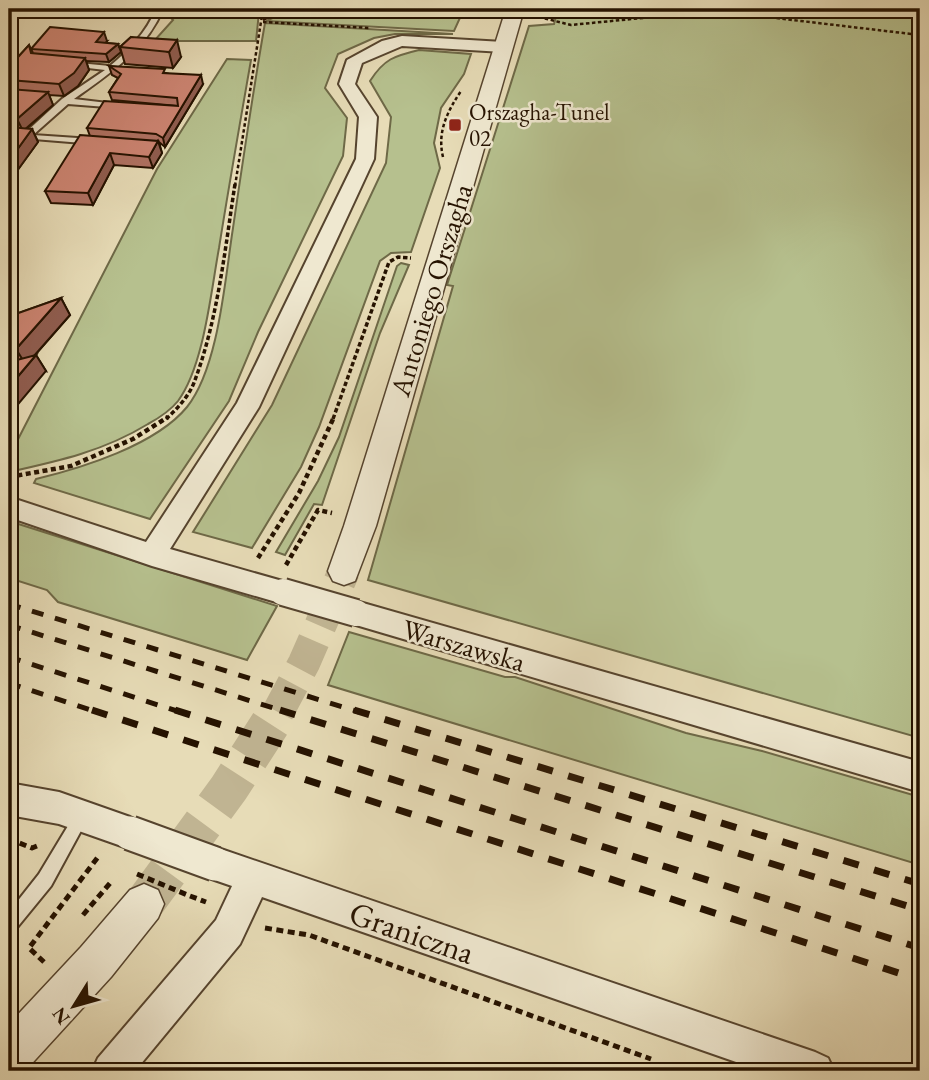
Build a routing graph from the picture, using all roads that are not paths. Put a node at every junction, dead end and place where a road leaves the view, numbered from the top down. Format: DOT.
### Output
graph roads {
  1 [pos="159,9"];
  2 [pos="524,10"];
  3 [pos="503,47"];
  4 [pos="63,64"];
  5 [pos="110,68"];
  6 [pos="123,69"];
  7 [pos="55,100"];
  8 [pos="66,101"];
  9 [pos="121,106"];
  10 [pos="9,135"];
  11 [pos="27,136"];
  12 [pos="106,143"];
  13 [pos="9,508"];
  14 [pos="152,555"];
  15 [pos="344,571"];
  16 [pos="920,777"];
  17 [pos="9,799"];
  18 [pos="83,816"];
  19 [pos="130,833"];
  20 [pos="215,864"];
  21 [pos="254,877"];
  22 [pos="138,888"];
  23 [pos="9,924"];
  24 [pos="9,1056"];
  25 [pos="111,1071"];
  26 [pos="814,1071"];
  1 -- 5 [label="lane"];
  2 -- 3 [label="street, Antoniego Orszagha"];
  3 -- 14 [label="street"];
  3 -- 15 [label="street, Antoniego Orszagha"];
  4 -- 5 [label="lane"];
  5 -- 6 [label="lane"];
  5 -- 8 [label="lane"];
  7 -- 8 [label="lane"];
  8 -- 9 [label="lane"];
  8 -- 11 [label="lane"];
  10 -- 11 [label="lane"];
  11 -- 12 [label="lane"];
  13 -- 14 [label="street, Warszawska"];
  14 -- 16 [label="street, Warszawska, bridge"];
  17 -- 18 [label="street, Graniczna"];
  18 -- 19 [label="street, Graniczna"];
  18 -- 23 [label="lane"];
  19 -- 20 [label="street, Graniczna, bridge"];
  20 -- 21 [label="street, Graniczna"];
  21 -- 25 [label="street"];
  21 -- 26 [label="street, Graniczna"];
  22 -- 24 [label="street"];
}
